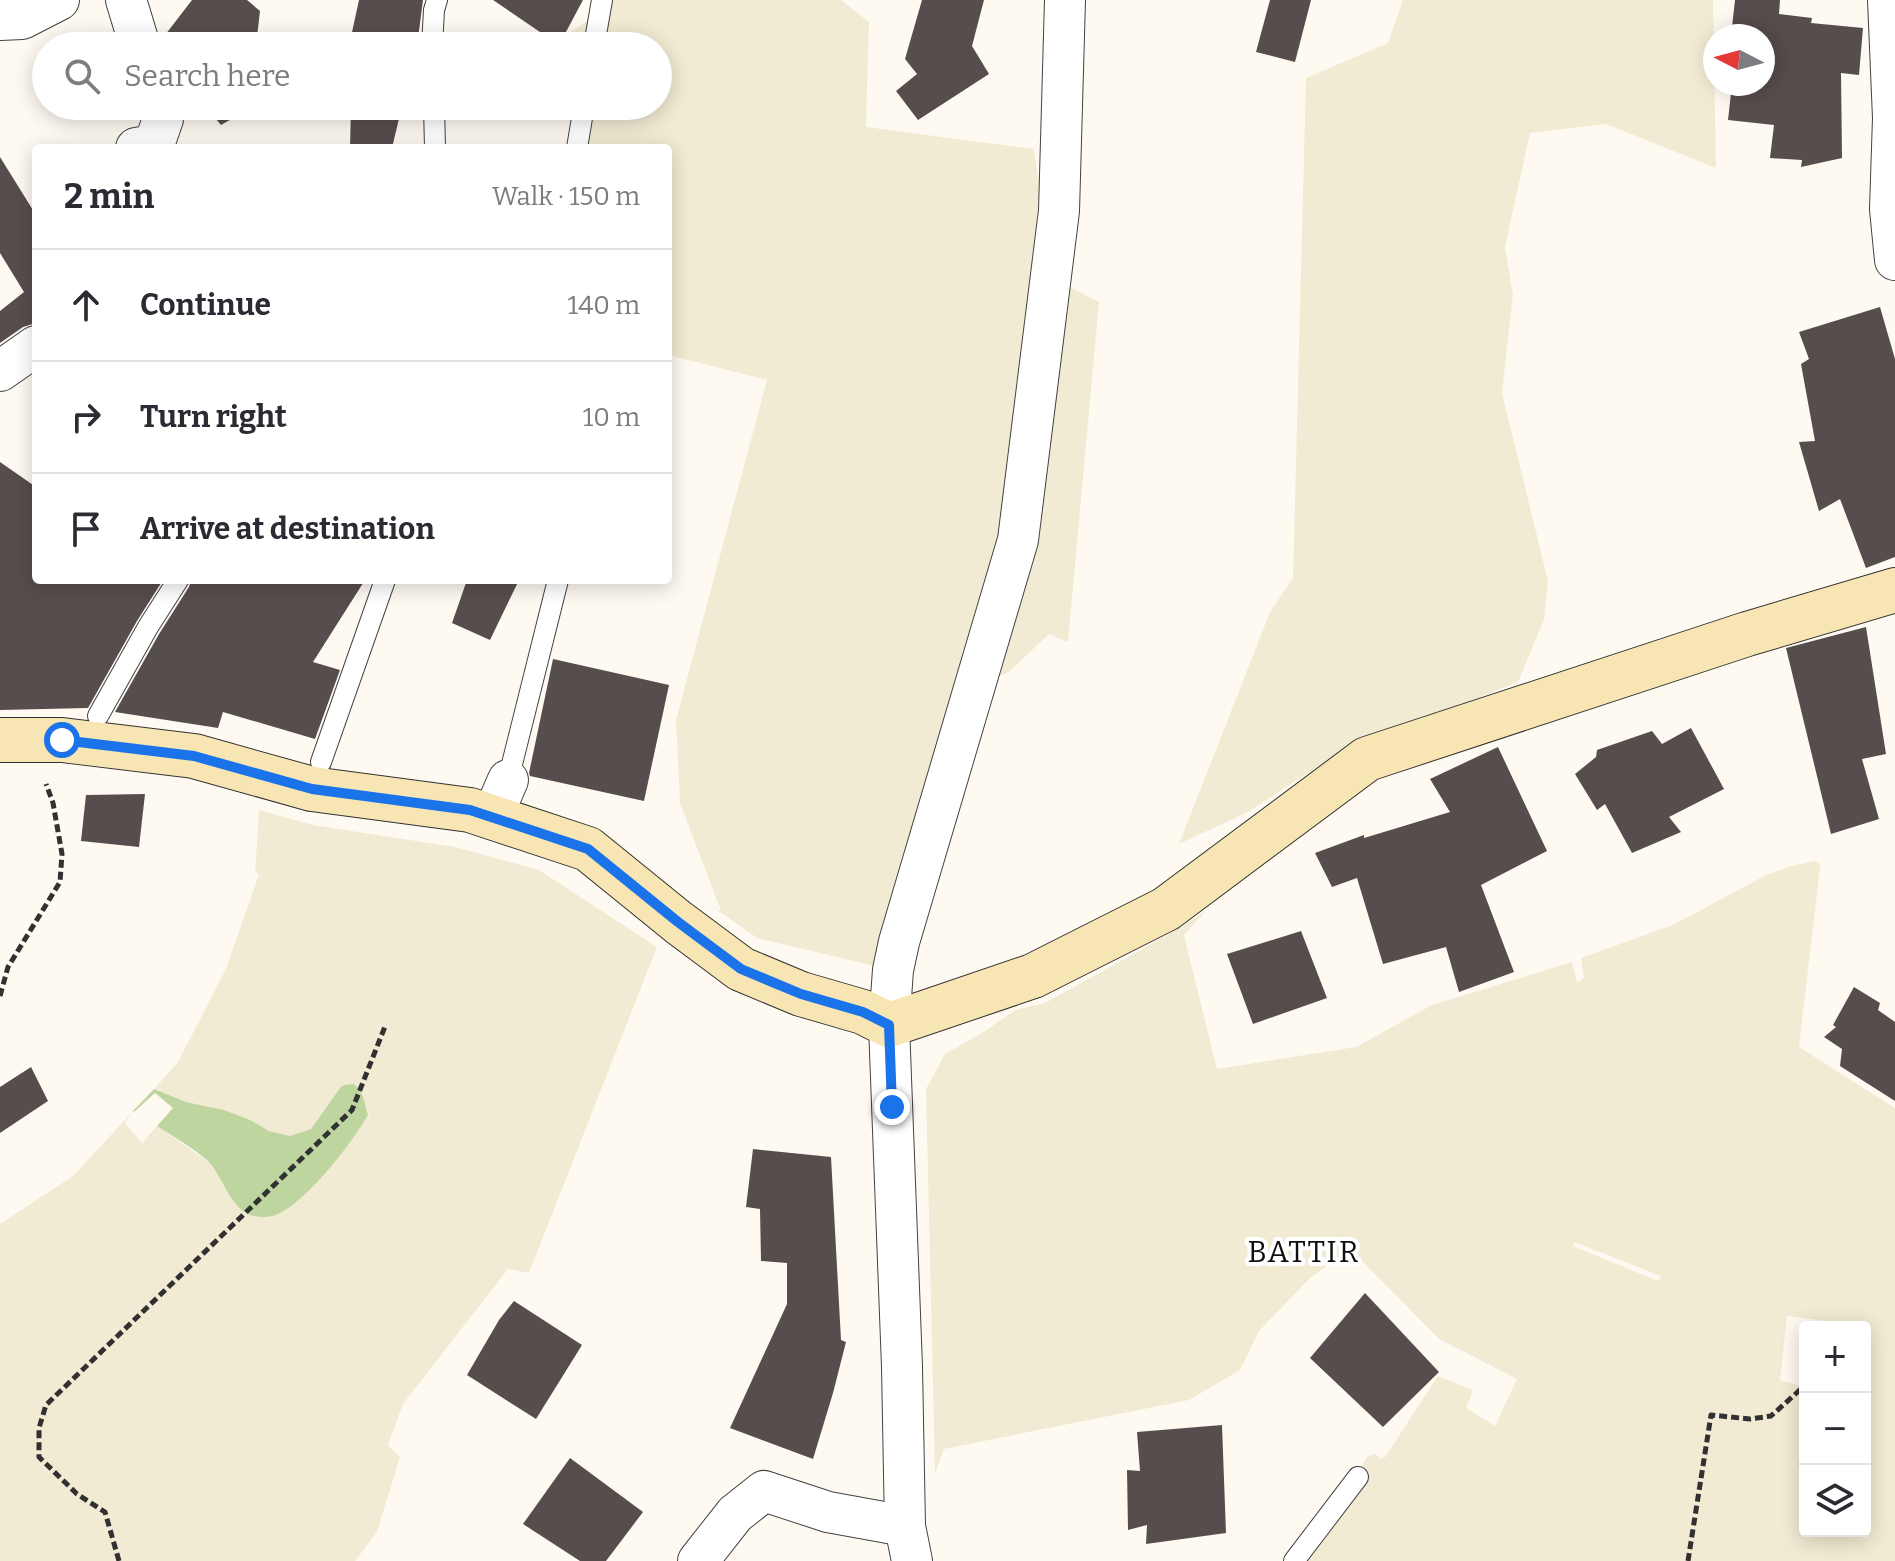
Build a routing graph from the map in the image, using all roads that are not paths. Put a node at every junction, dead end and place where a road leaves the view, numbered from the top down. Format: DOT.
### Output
graph roads {
  1 [pos="59,0"];
  2 [pos="126,0"];
  3 [pos="437,0"];
  4 [pos="602,0"];
  5 [pos="1065,0"];
  6 [pos="1888,0"];
  7 [pos="0,20"];
  8 [pos="136,32"];
  9 [pos="433,32"];
  10 [pos="596,32"];
  11 [pos="163,120"];
  12 [pos="435,120"];
  13 [pos="582,120"];
  14 [pos="154,144"];
  15 [pos="436,144"];
  16 [pos="578,144"];
  17 [pos="1895,260"];
  18 [pos="32,349"];
  19 [pos="0,371"];
  20 [pos="175,584"];
  21 [pos="384,584"];
  22 [pos="557,584"];
  23 [pos="1895,590"];
  24 [pos="90,729"];
  25 [pos="17,740"];
  26 [pos="316,776"];
  27 [pos="500,798"];
  28 [pos="889,1025"];
  29 [pos="1358,1477"];
  30 [pos="909,1544"];
  31 [pos="698,1561"];
  32 [pos="1294,1561"];
  1 -- 7 [label="street"];
  2 -- 8 [label="street"];
  3 -- 9 [label="lane"];
  4 -- 10 [label="lane"];
  5 -- 28 [label="street"];
  6 -- 17 [label="street"];
  11 -- 14 [label="street"];
  12 -- 15 [label="lane"];
  13 -- 16 [label="lane"];
  18 -- 19 [label="street"];
  20 -- 24 [label="lane"];
  21 -- 26 [label="lane"];
  22 -- 27 [label="lane"];
  23 -- 28 [label="street"];
  24 -- 25 [label="street"];
  24 -- 26 [label="street"];
  26 -- 27 [label="street"];
  27 -- 28 [label="street"];
  28 -- 30 [label="street"];
  29 -- 32 [label="lane"];
  30 -- 31 [label="street"];
}
